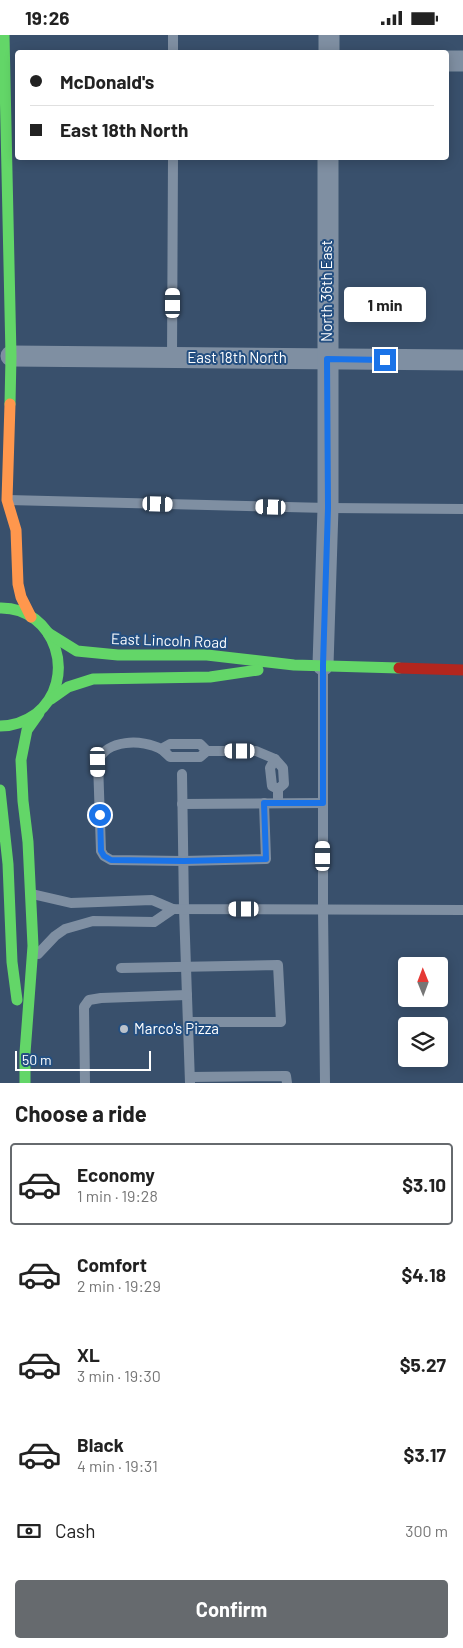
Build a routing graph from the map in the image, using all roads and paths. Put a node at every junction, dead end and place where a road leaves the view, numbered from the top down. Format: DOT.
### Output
graph roads {
  1 [pos="4,35"];
  2 [pos="173,35"];
  3 [pos="330,35"];
  4 [pos="173,50"];
  5 [pos="329,50"];
  6 [pos="11,56"];
  7 [pos="449,61"];
  8 [pos="463,61"];
  9 [pos="173,160"];
  10 [pos="328,160"];
  11 [pos="4,231"];
  12 [pos="11,356"];
  13 [pos="172,358"];
  14 [pos="327,359"];
  15 [pos="463,361"];
  16 [pos="7,500"];
  17 [pos="328,508"];
  18 [pos="463,509"];
  19 [pos="0,513"];
  20 [pos="0,608"];
  21 [pos="31,617"];
  22 [pos="48,633"];
  23 [pos="294,665"];
  24 [pos="323,665"];
  25 [pos="463,670"];
  26 [pos="51,699"];
  27 [pos="39,713"];
  28 [pos="0,726"];
  29 [pos="182,774"];
  30 [pos="0,789"];
  31 [pos="264,803"];
  32 [pos="278,803"];
  33 [pos="323,803"];
  34 [pos="182,804"];
  35 [pos="184,861"];
  36 [pos="30,894"];
  37 [pos="173,909"];
  38 [pos="184,909"];
  39 [pos="323,909"];
  40 [pos="463,910"];
  41 [pos="5,915"];
  42 [pos="32,960"];
  43 [pos="186,966"];
  44 [pos="121,968"];
  45 [pos="187,995"];
  46 [pos="188,1022"];
  47 [pos="25,1053"];
  48 [pos="190,1080"];
  49 [pos="25,1083"];
  50 [pos="85,1083"];
  51 [pos="286,1083"];
  52 [pos="325,1083"];
  1 -- 6 [label="main road"];
  2 -- 4 [label="lane"];
  3 -- 5 [label="street"];
  6 -- 11 [label="main road"];
  7 -- 8 [label="street"];
  9 -- 13 [label="lane"];
  10 -- 14 [label="street, North 36th East"];
  11 -- 12 [label="main road"];
  12 -- 13 [label="street, East 18th North"];
  12 -- 16 [label="main road"];
  13 -- 14 [label="street, East 18th North"];
  14 -- 15 [label="street, East 18th North"];
  14 -- 17 [label="street, North 36th East"];
  16 -- 17 [label="lane"];
  16 -- 19 [label="main road"];
  16 -- 21 [label="main road"];
  17 -- 18 [label="lane"];
  17 -- 24 [label="street, North 36th East"];
  20 -- 21 [label="main road"];
  21 -- 22 [label="main road"];
  22 -- 23 [label="main road, East Lincoln Road"];
  22 -- 26 [label="main road"];
  23 -- 24 [label="main road, East Lincoln Road"];
  23 -- 26 [label="main road, East Lincoln Road"];
  24 -- 25 [label="main road, East Lincoln Road"];
  24 -- 33 [label="lane"];
  26 -- 27 [label="main road"];
  27 -- 28 [label="main road"];
  27 -- 36 [label="main road"];
  29 -- 34 [label="lane"];
  30 -- 41 [label="main road"];
  31 -- 32 [label="lane"];
  31 -- 34 [label="lane"];
  31 -- 35 [label="lane"];
  32 -- 33 [label="lane"];
  32 -- 35 [label="lane"];
  33 -- 39 [label="lane"];
  34 -- 35 [label="lane"];
  35 -- 38 [label="lane"];
  36 -- 37 [label="lane"];
  36 -- 42 [label="main road"];
  37 -- 38 [label="lane"];
  37 -- 42 [label="lane"];
  38 -- 39 [label="lane"];
  38 -- 43 [label="lane"];
  39 -- 40 [label="lane"];
  39 -- 52 [label="lane"];
  41 -- 47 [label="main road"];
  42 -- 47 [label="main road"];
  43 -- 44 [label="lane"];
  43 -- 45 [label="lane"];
  43 -- 46 [label="lane"];
  45 -- 46 [label="lane"];
  45 -- 50 [label="lane"];
  46 -- 48 [label="lane"];
  47 -- 49 [label="main road"];
  48 -- 51 [label="lane"];
}
